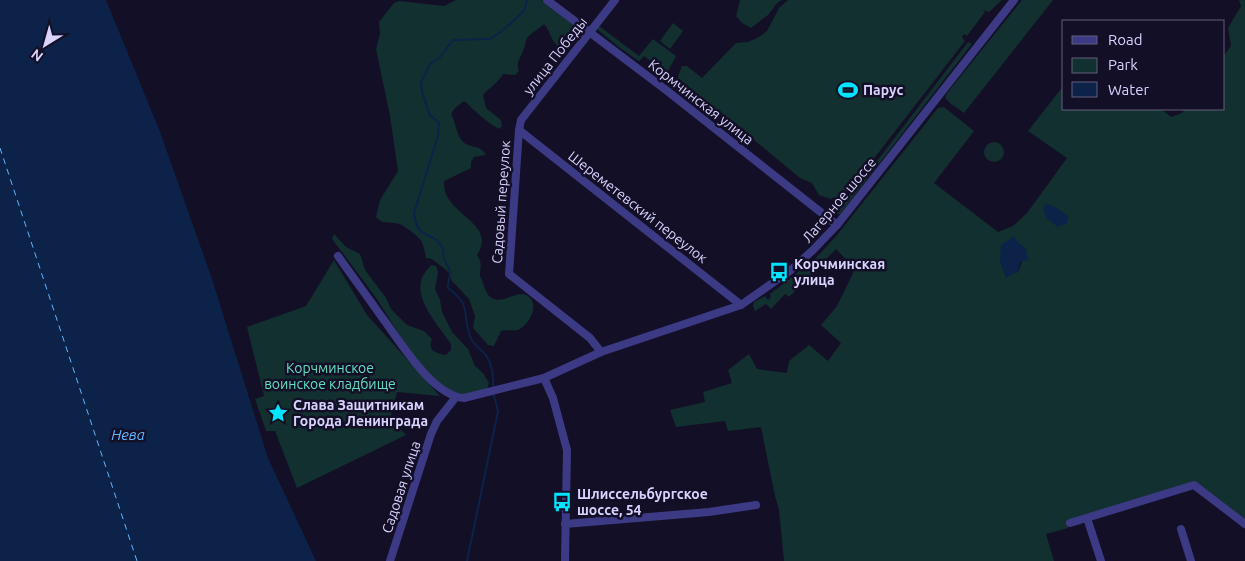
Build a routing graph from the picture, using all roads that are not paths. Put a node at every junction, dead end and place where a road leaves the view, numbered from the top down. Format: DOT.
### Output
graph roads {
  1 [pos="547,0"];
  2 [pos="616,0"];
  3 [pos="1014,0"];
  4 [pos="590,32"];
  5 [pos="519,130"];
  6 [pos="837,225"];
  7 [pos="338,256"];
  8 [pos="741,305"];
  9 [pos="601,352"];
  10 [pos="544,378"];
  11 [pos="456,397"];
  12 [pos="756,505"];
  13 [pos="1087,518"];
  14 [pos="1070,523"];
  15 [pos="565,524"];
  16 [pos="1245,524"];
  17 [pos="1181,529"];
  18 [pos="390,561"];
  19 [pos="565,561"];
  20 [pos="1101,561"];
  21 [pos="1191,561"];
  1 -- 4 [label="street, Кормчинская улица"];
  2 -- 4 [label="street, улица Победы"];
  3 -- 6 [label="street, Лагерное шоссе"];
  4 -- 5 [label="street, улица Победы"];
  4 -- 6 [label="street, Кормчинская улица"];
  5 -- 8 [label="street, Шереметевский переулок"];
  5 -- 9 [label="street, Садовый переулок"];
  6 -- 8 [label="street, Лагерное шоссе"];
  7 -- 11 [label="street"];
  8 -- 9 [label="street, Лагерное шоссе"];
  9 -- 10 [label="street, Лагерное шоссе"];
  10 -- 11 [label="street, Лагерное шоссе"];
  10 -- 15 [label="street"];
  11 -- 18 [label="street, Садовая улица"];
  12 -- 15 [label="street"];
  13 -- 14 [label="street"];
  13 -- 16 [label="street"];
  13 -- 20 [label="street"];
  15 -- 19 [label="street"];
  17 -- 21 [label="street"];
}
